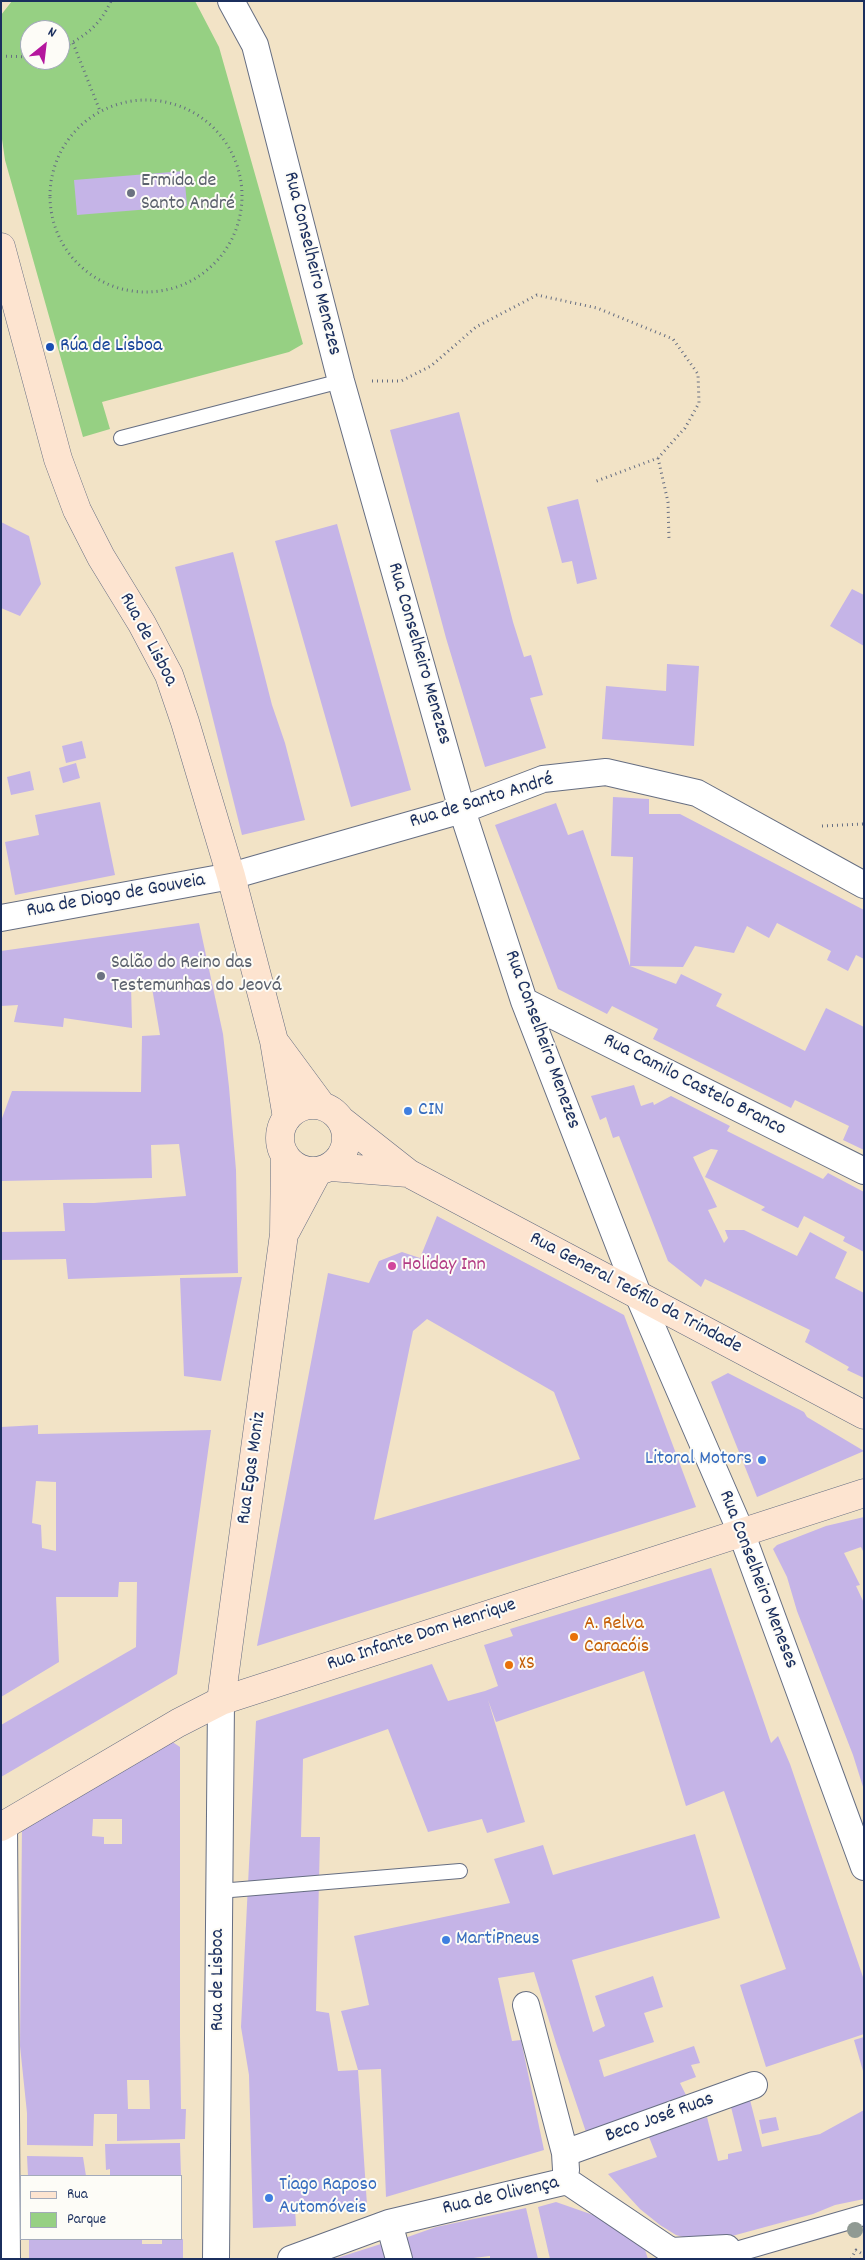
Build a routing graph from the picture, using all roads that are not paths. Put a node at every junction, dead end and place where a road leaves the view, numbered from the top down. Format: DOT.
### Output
graph roads {
  1 [pos="231,1"];
  2 [pos="1,247"];
  3 [pos="341,381"];
  4 [pos="122,438"];
  5 [pos="462,810"];
  6 [pos="231,876"];
  7 [pos="864,885"];
  8 [pos="1,918"];
  9 [pos="524,1002"];
  10 [pos="274,1041"];
  11 [pos="332,1113"];
  12 [pos="287,1118"];
  13 [pos="285,1155"];
  14 [pos="324,1169"];
  15 [pos="864,1171"];
  16 [pos="408,1172"];
  17 [pos="284,1234"];
  18 [pos="639,1297"];
  19 [pos="864,1415"];
  20 [pos="864,1492"];
  21 [pos="741,1532"];
  22 [pos="221,1701"];
  23 [pos="3,1825"];
  24 [pos="864,1867"];
  25 [pos="460,1871"];
  26 [pos="219,1891"];
  27 [pos="526,2005"];
  28 [pos="754,2085"];
  29 [pos="565,2153"];
  30 [pos="567,2181"];
  31 [pos="864,2215"];
  32 [pos="389,2223"];
  33 [pos="729,2254"];
  34 [pos="8,2259"];
  35 [pos="216,2259"];
  36 [pos="292,2259"];
  37 [pos="399,2259"];
  1 -- 3 [label="street, Rua Conselheiro Menezes"];
  2 -- 6 [label="main road, Rua de Lisboa"];
  3 -- 4 [label="lane"];
  3 -- 5 [label="street, Rua Conselheiro Menezes"];
  5 -- 6 [label="street, Rua de Santo André"];
  5 -- 7 [label="street, Rua de Santo André"];
  5 -- 9 [label="street, Rua Conselheiro Menezes"];
  6 -- 8 [label="street, Rua de Diogo de Gouveia"];
  6 -- 10 [label="main road, Rua de Lisboa"];
  9 -- 15 [label="street, Rua Camilo Castelo Branco"];
  9 -- 18 [label="street, Rua Conselheiro Menezes"];
  10 -- 11 [label="main road, Rua de Lisboa"];
  10 -- 12 [label="main road, Rua de Lisboa"];
  11 -- 12 [label="main road"];
  11 -- 14 [label="main road"];
  11 -- 16 [label="main road, Rua General Teófilo da Trindade"];
  12 -- 13 [label="main road"];
  13 -- 14 [label="main road"];
  13 -- 17 [label="main road, Rua Egas Moniz"];
  14 -- 16 [label="main road, Rua General Teófilo da Trindade"];
  14 -- 17 [label="main road, Rua Egas Moniz"];
  16 -- 18 [label="main road, Rua General Teófilo da Trindade"];
  17 -- 22 [label="main road, Rua Egas Moniz"];
  18 -- 19 [label="main road, Rua General Teófilo da Trindade"];
  18 -- 21 [label="street, Rua Conselheiro Meneses"];
  20 -- 21 [label="main road, Rua Infante Dom Henrique"];
  21 -- 22 [label="main road, Rua Infante Dom Henrique"];
  21 -- 24 [label="street, Rua Conselheiro Meneses"];
  22 -- 23 [label="main road, Rua Infante Dom Henrique"];
  22 -- 26 [label="street, Rua de Lisboa"];
  23 -- 34 [label="street"];
  25 -- 26 [label="lane"];
  26 -- 35 [label="street, Rua de Lisboa"];
  27 -- 29 [label="street"];
  28 -- 29 [label="street, Beco José Ruas"];
  29 -- 30 [label="street"];
  30 -- 32 [label="street, Rua de Olivença"];
  30 -- 33 [label="street, Rua de Olivença"];
  31 -- 33 [label="street"];
  32 -- 36 [label="street, Rua de Olivença"];
  32 -- 37 [label="street"];
}
